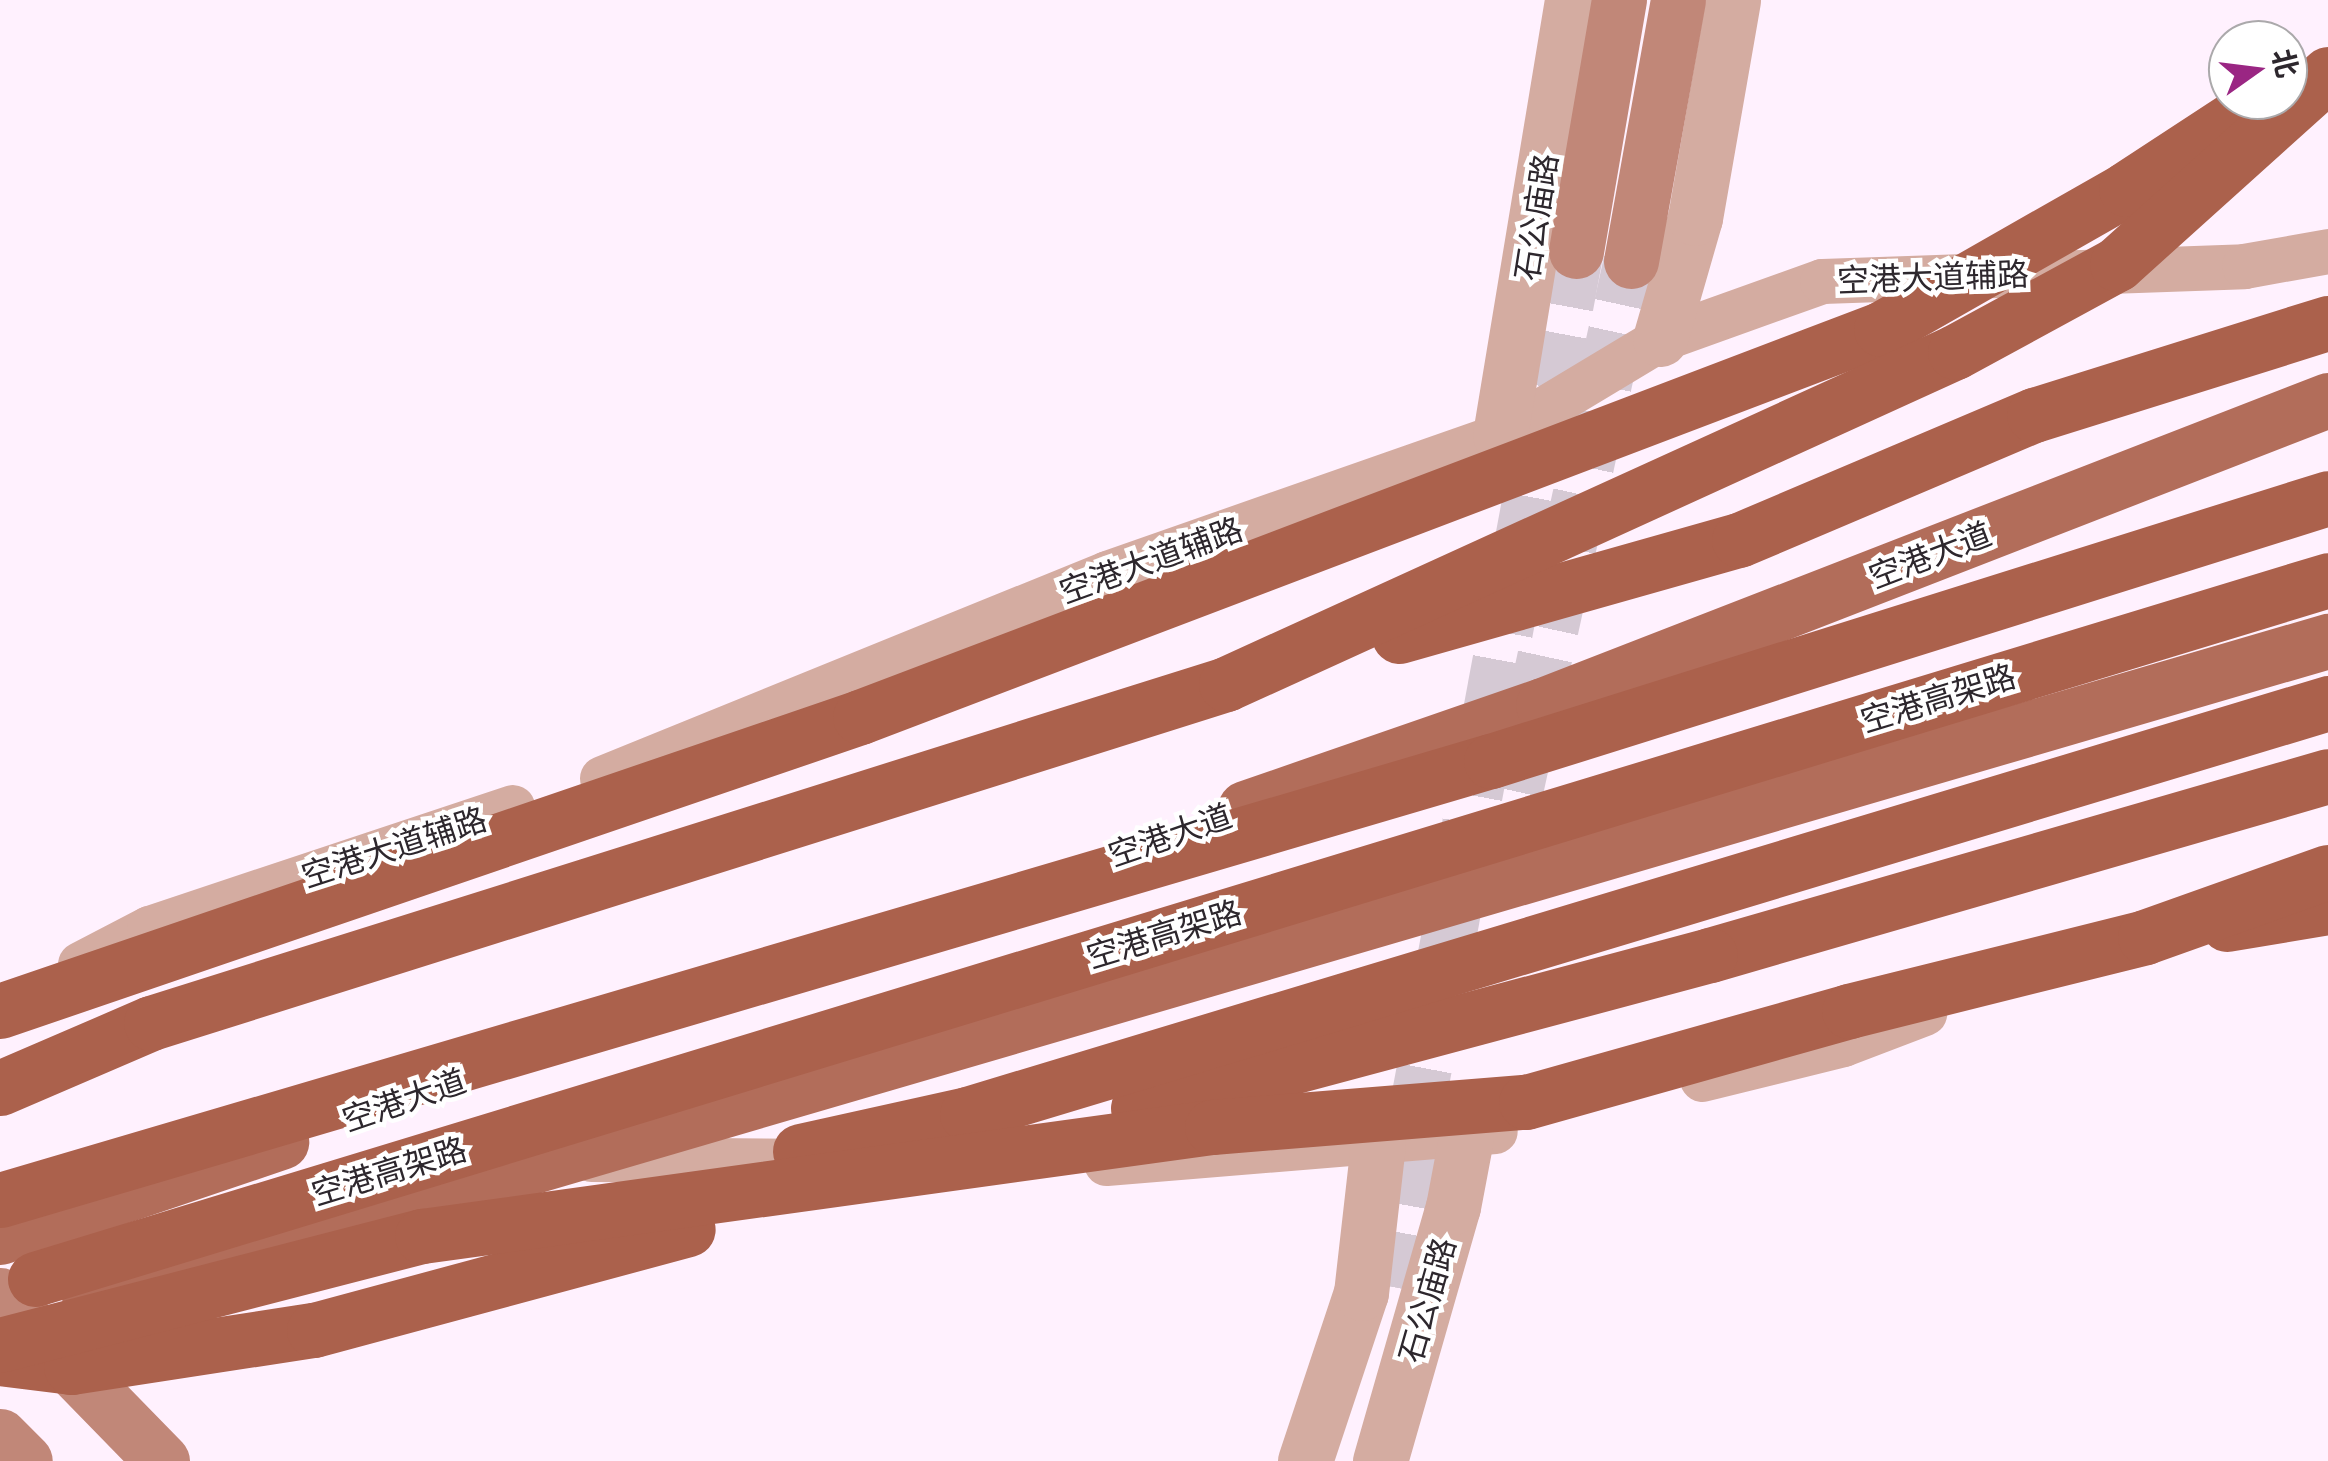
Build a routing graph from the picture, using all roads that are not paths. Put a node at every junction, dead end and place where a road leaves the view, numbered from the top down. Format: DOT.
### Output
graph roads {
  1 [pos="1572,0"];
  2 [pos="1619,0"];
  3 [pos="1678,0"];
  4 [pos="1733,0"];
  5 [pos="2328,74"];
  6 [pos="2232,120"];
  7 [pos="1576,251"];
  8 [pos="2328,251"];
  9 [pos="1631,261"];
  10 [pos="2328,322"];
  11 [pos="1660,340"];
  12 [pos="2328,400"];
  13 [pos="1500,434"];
  14 [pos="2328,498"];
  15 [pos="2328,580"];
  16 [pos="2328,641"];
  17 [pos="1226,684"];
  18 [pos="2328,703"];
  19 [pos="2328,776"];
  20 [pos="2328,860"];
  21 [pos="2328,872"];
  22 [pos="2328,907"];
  23 [pos="2146,938"];
  24 [pos="0,1009"];
  25 [pos="0,1088"];
  26 [pos="1466,1138"];
  27 [pos="1378,1144"];
  28 [pos="559,1159"];
  29 [pos="0,1200"];
  30 [pos="422,1236"];
  31 [pos="0,1237"];
  32 [pos="3,1321"];
  33 [pos="71,1367"];
  34 [pos="0,1436"];
  35 [pos="25,1461"];
  36 [pos="162,1461"];
  37 [pos="1306,1461"];
  38 [pos="1380,1461"];
  1 -- 13 [label="street, 石公庙路"];
  2 -- 7 [label="main road, 石公庙路"];
  3 -- 9 [label="main road"];
  4 -- 11 [label="street"];
  5 -- 17 [label="highway, bridge"];
  6 -- 24 [label="highway, bridge"];
  8 -- 11 [label="street, 空港大道辅路"];
  10 -- 17 [label="highway, bridge"];
  11 -- 13 [label="street, 空港大道辅路"];
  12 -- 31 [label="main road, 空港大道"];
  13 -- 24 [label="street, 空港大道辅路"];
  14 -- 29 [label="highway, bridge"];
  15 -- 32 [label="highway, 空港高架路, bridge"];
  16 -- 28 [label="main road"];
  17 -- 25 [label="highway, bridge"];
  18 -- 30 [label="highway, bridge"];
  19 -- 33 [label="highway, bridge"];
  20 -- 26 [label="street"];
  21 -- 23 [label="highway, bridge"];
  22 -- 23 [label="highway, bridge"];
  23 -- 30 [label="highway, bridge"];
  26 -- 27 [label="street"];
  26 -- 38 [label="street, 石公庙路"];
  27 -- 28 [label="street"];
  27 -- 37 [label="street, 石公庙路"];
  28 -- 32 [label="main road"];
  30 -- 32 [label="highway, bridge"];
  32 -- 33 [label="highway"];
  33 -- 36 [label="main road"];
  34 -- 35 [label="main road"];
}
